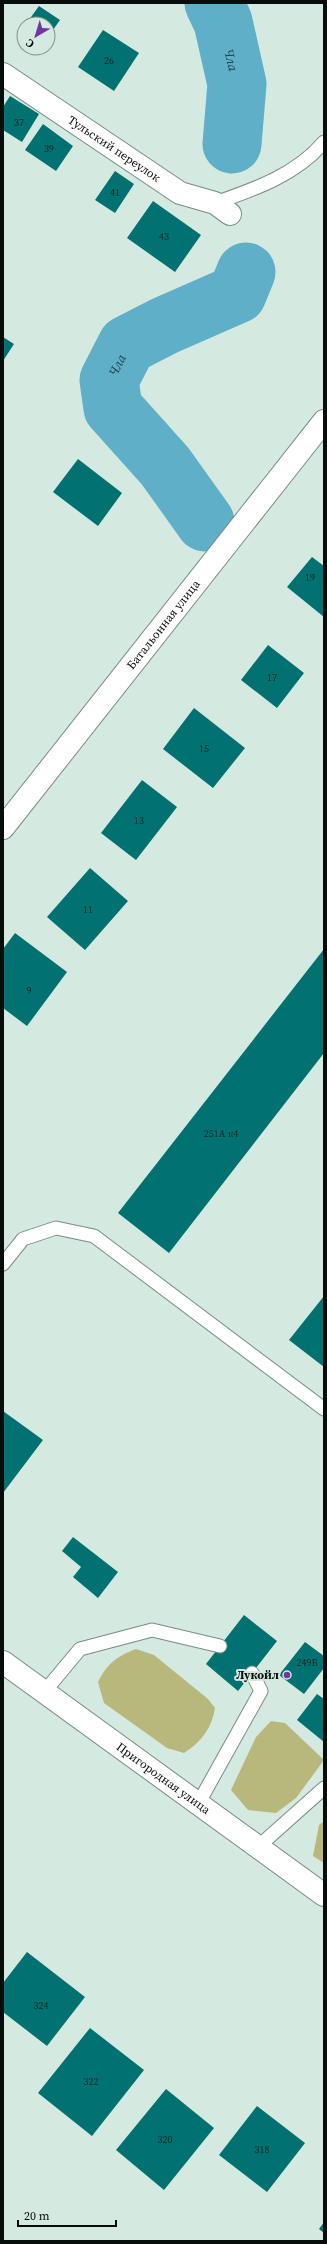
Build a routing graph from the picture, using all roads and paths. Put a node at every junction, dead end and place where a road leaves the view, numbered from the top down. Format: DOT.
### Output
graph roads {
  1 [pos="3,74"];
  2 [pos="324,142"];
  3 [pos="223,209"];
  4 [pos="324,421"];
  5 [pos="3,828"];
  6 [pos="3,1264"];
  7 [pos="324,1409"];
  8 [pos="220,1646"];
  9 [pos="3,1662"];
  10 [pos="252,1673"];
  11 [pos="44,1691"];
  12 [pos="324,1788"];
  13 [pos="198,1804"];
  14 [pos="258,1847"];
  15 [pos="324,1895"];
  1 -- 3 [label="street, Тульский переулок"];
  2 -- 3 [label="lane"];
  4 -- 5 [label="street, Батальонная улица"];
  6 -- 7 [label="lane"];
  8 -- 11 [label="lane"];
  9 -- 11 [label="street, Пригородная улица"];
  10 -- 13 [label="lane"];
  11 -- 13 [label="street, Пригородная улица"];
  12 -- 14 [label="lane"];
  13 -- 14 [label="street, Пригородная улица"];
  14 -- 15 [label="street, Пригородная улица"];
}
